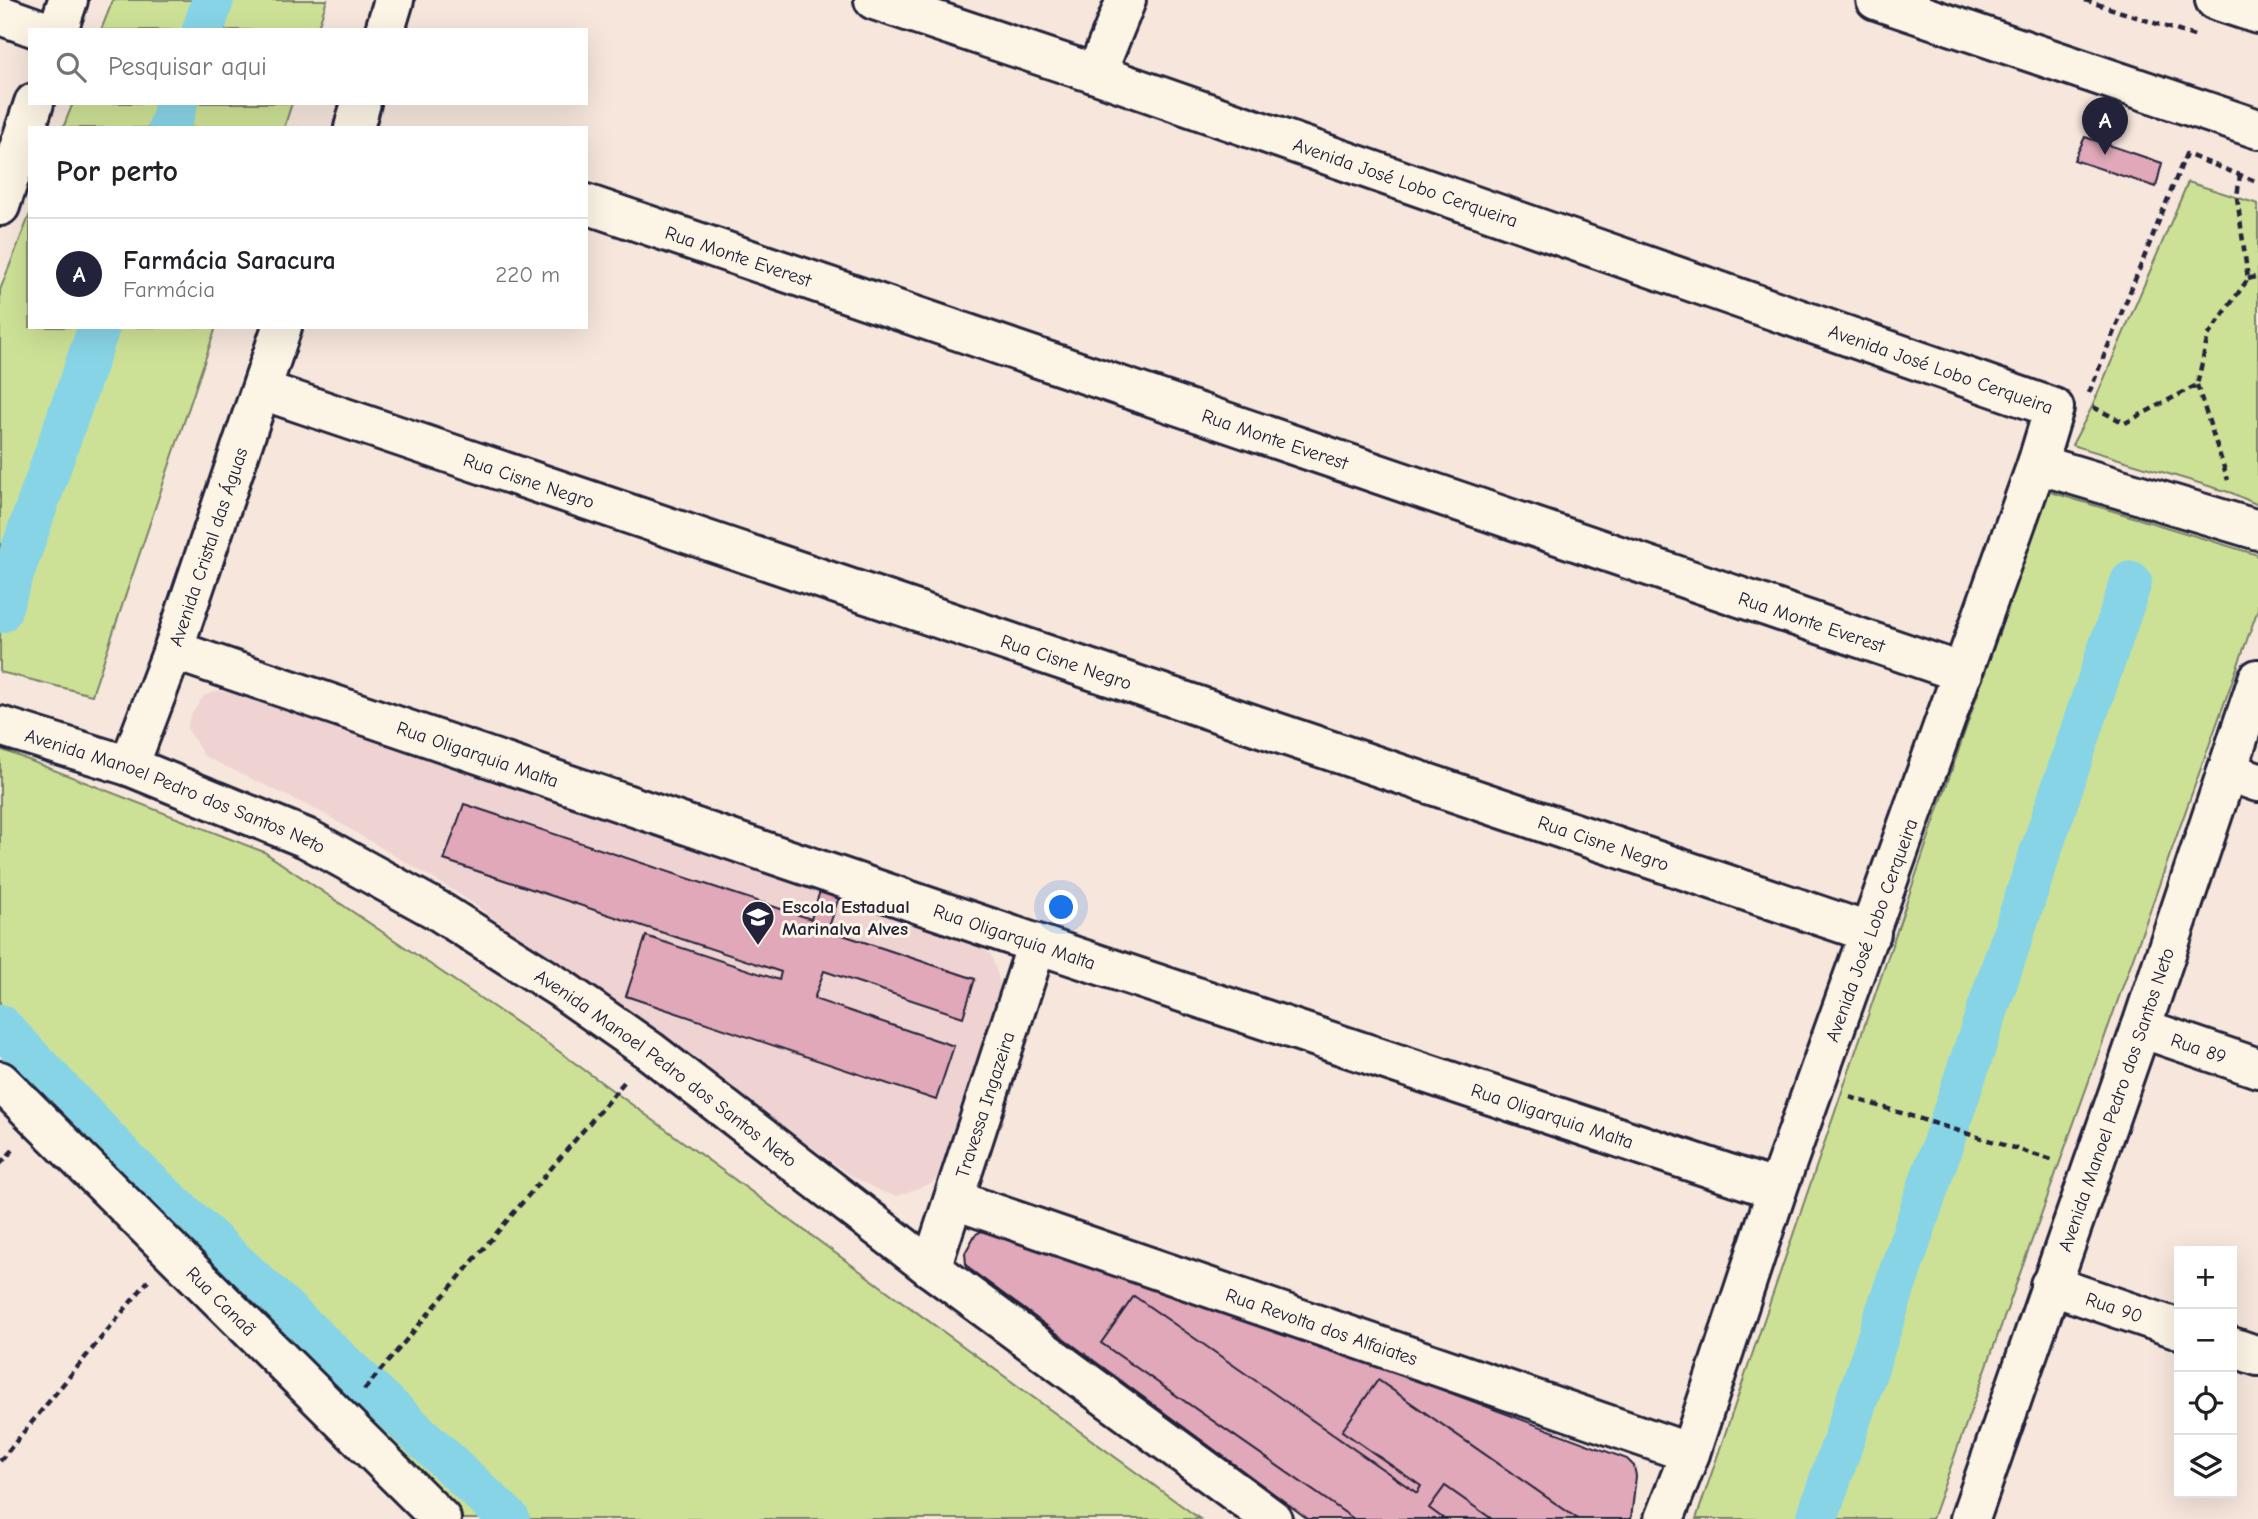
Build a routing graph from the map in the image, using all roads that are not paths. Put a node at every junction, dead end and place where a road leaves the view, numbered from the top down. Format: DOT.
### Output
graph roads {
  1 [pos="68,0"];
  2 [pos="394,0"];
  3 [pos="874,0"];
  4 [pos="1126,0"];
  5 [pos="1876,0"];
  6 [pos="2215,0"];
  7 [pos="2258,14"];
  8 [pos="0,15"];
  9 [pos="36,28"];
  10 [pos="59,28"];
  11 [pos="386,28"];
  12 [pos="1096,74"];
  13 [pos="33,105"];
  14 [pos="2258,129"];
  15 [pos="588,205"];
  16 [pos="0,206"];
  17 [pos="281,329"];
  18 [pos="262,390"];
  19 [pos="2037,464"];
  20 [pos="2253,528"];
  21 [pos="173,650"];
  22 [pos="1963,673"];
  23 [pos="2258,679"];
  24 [pos="0,726"];
  25 [pos="128,766"];
  26 [pos="2243,776"];
  27 [pos="1871,933"];
  28 [pos="1037,944"];
  29 [pos="2141,1028"];
  30 [pos="2258,1068"];
  31 [pos="0,1081"];
  32 [pos="1777,1190"];
  33 [pos="955,1200"];
  34 [pos="931,1268"];
  35 [pos="2050,1284"];
  36 [pos="2174,1327"];
  37 [pos="2237,1349"];
  38 [pos="2258,1356"];
  39 [pos="1690,1453"];
  40 [pos="441,1519"];
  41 [pos="1272,1519"];
  42 [pos="1664,1519"];
  43 [pos="1970,1519"];
  1 -- 10 [label="street"];
  2 -- 11 [label="street"];
  3 -- 12 [label="street, Avenida José Lobo Cerqueira"];
  4 -- 12 [label="street"];
  5 -- 14 [label="street"];
  6 -- 7 [label="street"];
  8 -- 9 [label="street"];
  12 -- 19 [label="street, Avenida José Lobo Cerqueira"];
  13 -- 16 [label="street"];
  15 -- 22 [label="street, Rua Monte Everest"];
  17 -- 18 [label="street, Avenida Cristal das Águas"];
  18 -- 21 [label="street, Avenida Cristal das Águas"];
  18 -- 27 [label="street, Rua Cisne Negro"];
  19 -- 20 [label="street"];
  19 -- 22 [label="street, Avenida José Lobo Cerqueira"];
  21 -- 25 [label="street, Avenida Cristal das Águas"];
  21 -- 28 [label="street, Rua Oligarquia Malta"];
  22 -- 27 [label="street, Avenida José Lobo Cerqueira"];
  23 -- 26 [label="street, Avenida Manoel Pedro dos Santos Neto"];
  24 -- 25 [label="street, Avenida Manoel Pedro dos Santos Neto"];
  25 -- 34 [label="street, Avenida Manoel Pedro dos Santos Neto"];
  26 -- 29 [label="street, Avenida Manoel Pedro dos Santos Neto"];
  27 -- 32 [label="street, Avenida José Lobo Cerqueira"];
  28 -- 32 [label="street, Rua Oligarquia Malta"];
  28 -- 33 [label="street, Travessa Ingazeira"];
  29 -- 30 [label="street, Rua 89"];
  29 -- 35 [label="street, Avenida Manoel Pedro dos Santos Neto"];
  31 -- 40 [label="street, Rua Canaã"];
  32 -- 39 [label="street, Avenida José Lobo Cerqueira"];
  33 -- 34 [label="street, Travessa Ingazeira"];
  33 -- 39 [label="street, Rua Revolta dos Alfaiates"];
  34 -- 41 [label="street, Avenida Manoel Pedro dos Santos Neto"];
  35 -- 36 [label="street, Rua 90"];
  35 -- 43 [label="street, Avenida Manoel Pedro dos Santos Neto"];
  37 -- 38 [label="street"];
  39 -- 42 [label="street, Avenida José Lobo Cerqueira"];
}
